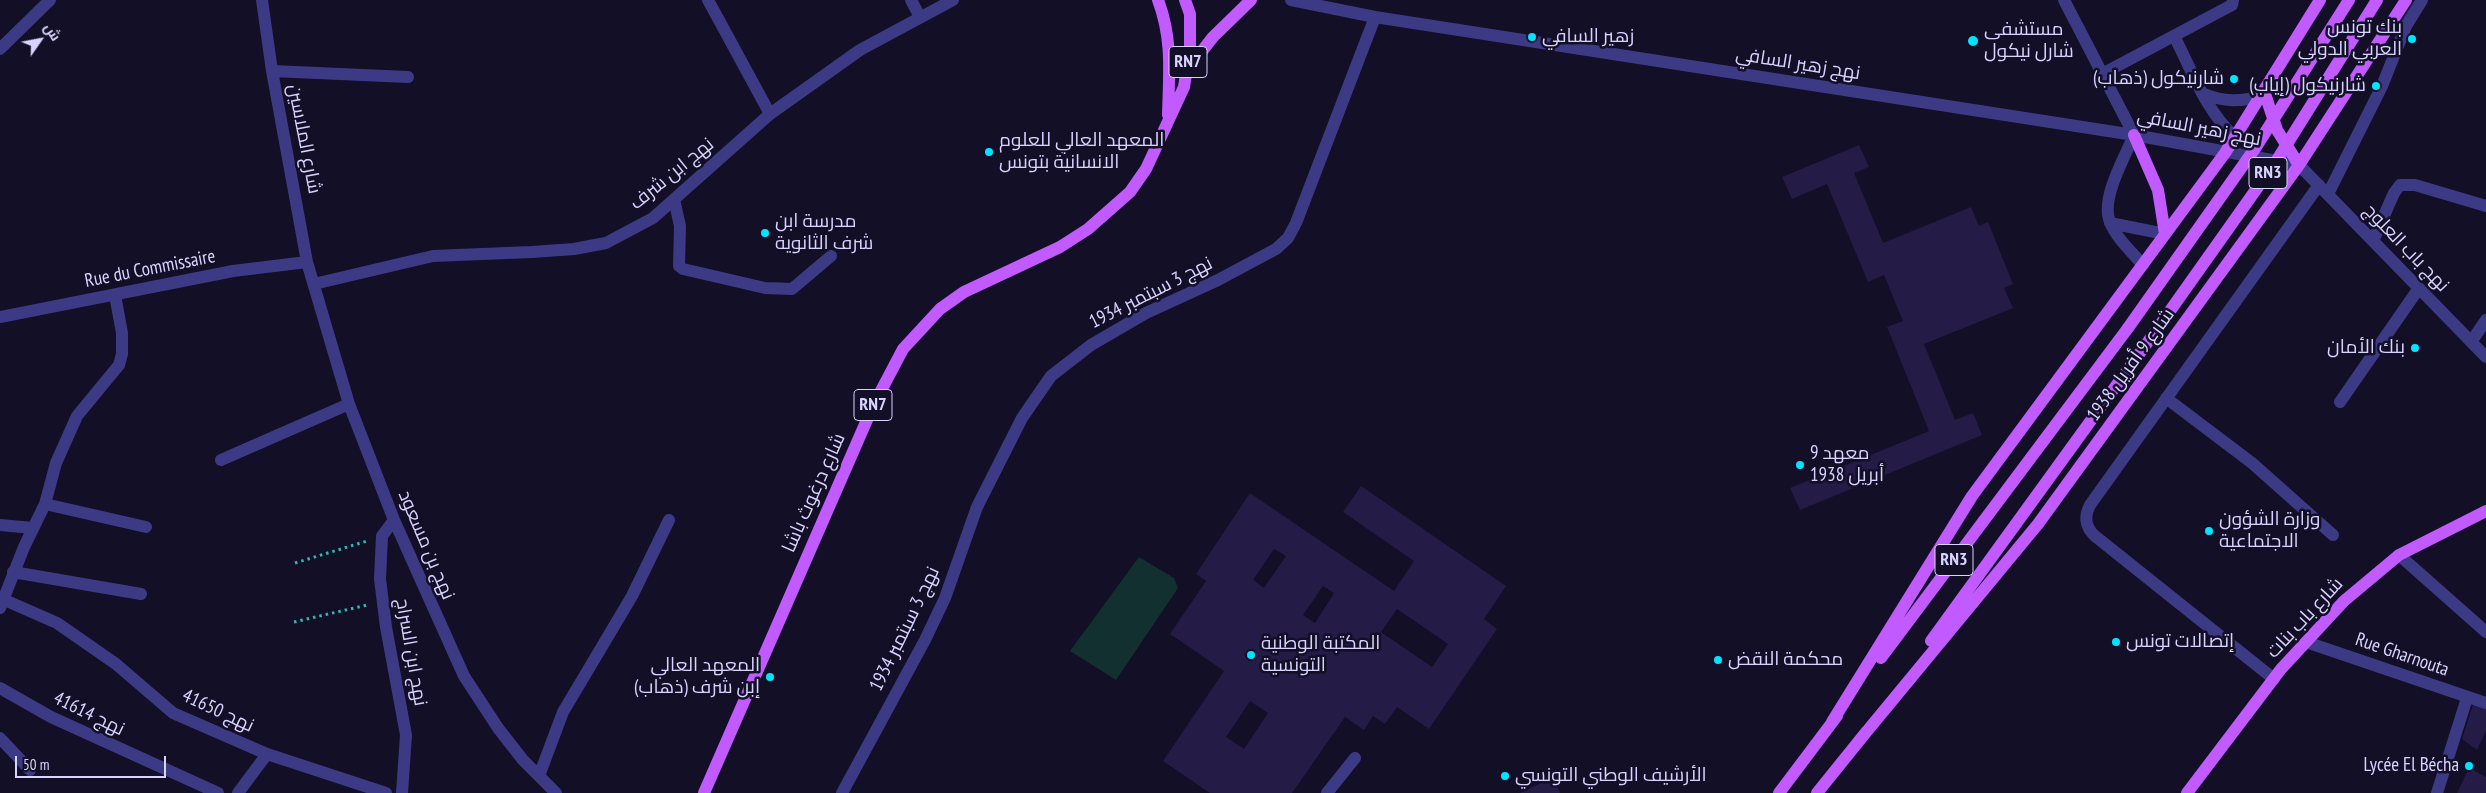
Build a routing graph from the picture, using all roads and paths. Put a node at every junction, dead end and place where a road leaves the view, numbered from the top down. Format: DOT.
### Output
graph roads {
  1 [pos="50,0"];
  2 [pos="262,0"];
  3 [pos="708,0"];
  4 [pos="911,0"];
  5 [pos="953,0"];
  6 [pos="1158,0"];
  7 [pos="1185,0"];
  8 [pos="1252,0"];
  9 [pos="1291,0"];
  10 [pos="2064,0"];
  11 [pos="2233,0"];
  12 [pos="2320,0"];
  13 [pos="2350,0"];
  14 [pos="2377,0"];
  15 [pos="2406,0"];
  16 [pos="2422,0"];
  17 [pos="920,17"];
  18 [pos="1375,17"];
  19 [pos="2174,36"];
  20 [pos="0,49"];
  21 [pos="272,71"];
  22 [pos="1186,71"];
  23 [pos="2102,74"];
  24 [pos="408,76"];
  25 [pos="2262,93"];
  26 [pos="2204,94"];
  27 [pos="770,114"];
  28 [pos="1168,120"];
  29 [pos="2134,134"];
  30 [pos="2234,136"];
  31 [pos="2225,153"];
  32 [pos="2299,165"];
  33 [pos="2319,185"];
  34 [pos="2328,194"];
  35 [pos="674,199"];
  36 [pos="2486,206"];
  37 [pos="2110,223"];
  38 [pos="2165,234"];
  39 [pos="2373,240"];
  40 [pos="831,256"];
  41 [pos="308,262"];
  42 [pos="2143,265"];
  43 [pos="314,284"];
  44 [pos="2419,288"];
  45 [pos="115,295"];
  46 [pos="0,317"];
  47 [pos="2486,320"];
  48 [pos="2470,342"];
  49 [pos="2486,357"];
  50 [pos="2166,398"];
  51 [pos="2340,402"];
  52 [pos="349,404"];
  53 [pos="221,460"];
  54 [pos="45,504"];
  55 [pos="2486,511"];
  56 [pos="394,520"];
  57 [pos="668,520"];
  58 [pos="0,525"];
  59 [pos="146,527"];
  60 [pos="33,528"];
  61 [pos="2334,535"];
  62 [pos="382,536"];
  63 [pos="2399,555"];
  64 [pos="295,563"];
  65 [pos="13,572"];
  66 [pos="140,594"];
  67 [pos="2,602"];
  68 [pos="382,602"];
  69 [pos="294,622"];
  70 [pos="2486,632"];
  71 [pos="2306,642"];
  72 [pos="2274,679"];
  73 [pos="0,688"];
  74 [pos="2467,698"];
  75 [pos="2486,703"];
  76 [pos="1832,722"];
  77 [pos="1863,736"];
  78 [pos="0,738"];
  79 [pos="268,754"];
  80 [pos="1354,758"];
  81 [pos="30,770"];
  82 [pos="539,776"];
  83 [pos="218,793"];
  84 [pos="238,793"];
  85 [pos="386,793"];
  86 [pos="402,793"];
  87 [pos="556,793"];
  88 [pos="704,793"];
  89 [pos="842,793"];
  90 [pos="1326,793"];
  91 [pos="1779,793"];
  92 [pos="1817,793"];
  93 [pos="2188,793"];
  94 [pos="2437,793"];
  1 -- 20 [label="street"];
  2 -- 21 [label="street, شارع الملاسين"];
  3 -- 27 [label="street"];
  4 -- 17 [label="street"];
  5 -- 17 [label="street, نهج ابن شرف"];
  6 -- 28 [label="main road, شارع درغوث باشا / RN7"];
  7 -- 22 [label="main road, شارع درغوث باشا / RN7"];
  8 -- 22 [label="main road"];
  9 -- 18 [label="street, نهج زهير السافي"];
  10 -- 23 [label="street"];
  11 -- 19 [label="street"];
  12 -- 25 [label="main road, شارع 9 أفريل 1938"];
  13 -- 76 [label="main road, شارع 9 أفريل 1938 / RN3, bridge"];
  14 -- 77 [label="main road, شارع 9 أفريل 1938 / RN3, bridge"];
  15 -- 32 [label="main road, شارع 9 أفريل 1938"];
  16 -- 34 [label="street"];
  17 -- 27 [label="street, نهج ابن شرف"];
  18 -- 29 [label="street, نهج زهير السافي"];
  18 -- 89 [label="street, نهج 3 سبتمبر 1934"];
  19 -- 23 [label="street"];
  19 -- 26 [label="street"];
  21 -- 24 [label="street"];
  21 -- 41 [label="street, شارع الملاسين"];
  22 -- 28 [label="main road, شارع درغوث باشا / RN7"];
  23 -- 29 [label="street"];
  25 -- 26 [label="street"];
  25 -- 30 [label="main road, شارع 9 أفريل 1938"];
  25 -- 32 [label="main road"];
  26 -- 30 [label="street"];
  27 -- 35 [label="street, نهج ابن شرف"];
  28 -- 88 [label="main road, شارع درغوث باشا / RN7"];
  29 -- 31 [label="street, نهج زهير السافي"];
  29 -- 37 [label="street"];
  29 -- 38 [label="main road"];
  30 -- 31 [label="main road, شارع 9 أفريل 1938"];
  31 -- 32 [label="street, نهج زهير السافي"];
  31 -- 38 [label="main road, شارع 9 أفريل 1938"];
  32 -- 33 [label="street, نهج باب العلوج"];
  32 -- 77 [label="main road, شارع 9 أفريل 1938"];
  33 -- 34 [label="street, نهج باب العلوج"];
  33 -- 50 [label="street"];
  34 -- 39 [label="street, نهج باب العلوج"];
  35 -- 40 [label="street"];
  35 -- 43 [label="street, نهج ابن شرف"];
  36 -- 39 [label="street"];
  37 -- 38 [label="street"];
  37 -- 42 [label="street"];
  38 -- 42 [label="main road, شارع 9 أفريل 1938"];
  39 -- 44 [label="street, نهج باب العلوج"];
  41 -- 43 [label="street, شارع الملاسين"];
  41 -- 45 [label="street, Rue du Commissaire"];
  42 -- 76 [label="main road, شارع 9 أفريل 1938"];
  43 -- 52 [label="street, نهج بن مسعود"];
  44 -- 48 [label="street, نهج باب العلوج"];
  44 -- 51 [label="street"];
  45 -- 46 [label="street, Rue du Commissaire"];
  45 -- 54 [label="street"];
  47 -- 48 [label="street"];
  48 -- 49 [label="street, نهج باب العلوج"];
  50 -- 61 [label="street"];
  50 -- 72 [label="street"];
  52 -- 53 [label="street"];
  52 -- 56 [label="street, نهج بن مسعود"];
  54 -- 59 [label="street"];
  54 -- 60 [label="street"];
  55 -- 63 [label="main road, شارع باب بنات"];
  56 -- 62 [label="street"];
  56 -- 82 [label="street, نهج بن مسعود"];
  57 -- 82 [label="street"];
  58 -- 60 [label="street"];
  60 -- 65 [label="street"];
  62 -- 64 [label="path"];
  62 -- 68 [label="street, نهج ابن السراج"];
  63 -- 70 [label="street"];
  63 -- 71 [label="main road, شارع باب بنات"];
  65 -- 66 [label="street"];
  65 -- 67 [label="street"];
  67 -- 79 [label="street, نهج 41650"];
  68 -- 69 [label="path"];
  68 -- 86 [label="street, نهج ابن السراج"];
  71 -- 72 [label="main road, شارع باب بنات"];
  71 -- 74 [label="street, Rue Gharnouta"];
  72 -- 93 [label="main road, شارع باب بنات"];
  73 -- 83 [label="street, نهج 41614"];
  74 -- 75 [label="street, Rue Gharnouta"];
  74 -- 94 [label="street"];
  76 -- 91 [label="main road, شارع 9 أفريل 1938 / RN3"];
  77 -- 92 [label="main road, شارع 9 أفريل 1938 / RN3"];
  78 -- 81 [label="street"];
  79 -- 84 [label="street"];
  79 -- 85 [label="street, نهج 41650"];
  80 -- 90 [label="street"];
  82 -- 87 [label="street, نهج بن مسعود"];
}
